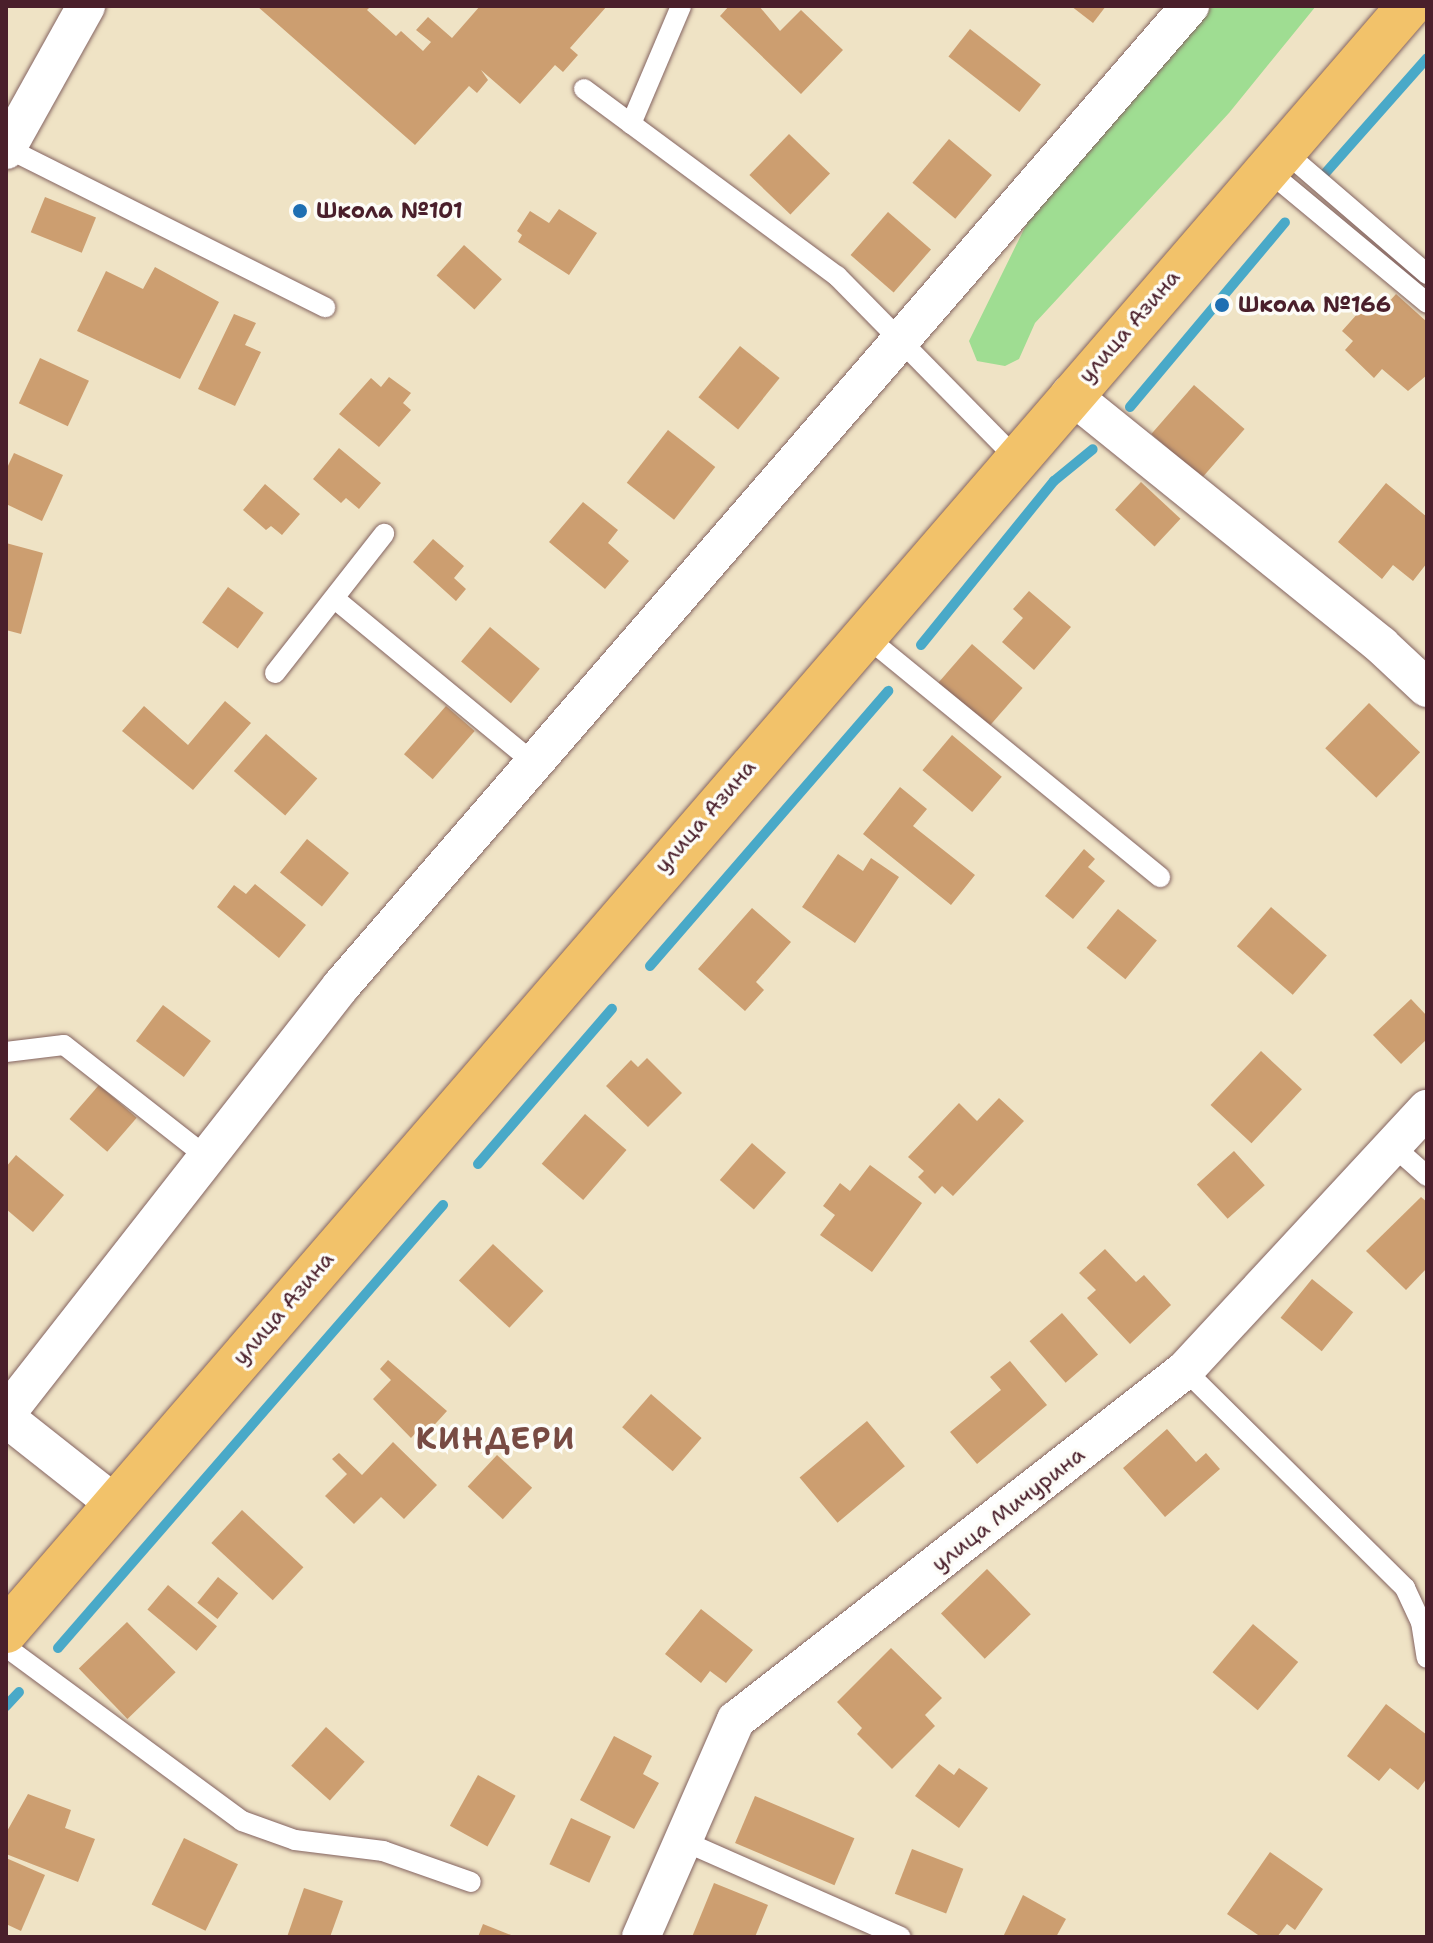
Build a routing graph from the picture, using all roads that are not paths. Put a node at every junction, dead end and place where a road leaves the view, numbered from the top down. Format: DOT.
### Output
graph roads {
  1 [pos="86,6"];
  2 [pos="681,6"];
  3 [pos="1190,6"];
  4 [pos="1409,6"];
  5 [pos="584,89"];
  6 [pos="631,124"];
  7 [pos="7,149"];
  8 [pos="1275,161"];
  9 [pos="1427,274"];
  10 [pos="1427,303"];
  11 [pos="325,307"];
  12 [pos="900,340"];
  13 [pos="1070,394"];
  14 [pos="1016,458"];
  15 [pos="384,534"];
  16 [pos="335,599"];
  17 [pos="863,634"];
  18 [pos="275,673"];
  19 [pos="1427,688"];
  20 [pos="534,763"];
  21 [pos="1160,877"];
  22 [pos="6,1052"];
  23 [pos="1427,1109"];
  24 [pos="1392,1145"];
  25 [pos="207,1157"];
  26 [pos="1427,1176"];
  27 [pos="1185,1370"];
  28 [pos="6,1416"];
  29 [pos="115,1504"];
  30 [pos="6,1631"];
  31 [pos="6,1647"];
  32 [pos="1427,1658"];
  33 [pos="681,1840"];
  34 [pos="471,1882"];
  35 [pos="641,1937"];
  36 [pos="901,1937"];
  1 -- 7 [label="street"];
  2 -- 6 [label="lane"];
  3 -- 12 [label="street"];
  4 -- 8 [label="main road, улица Азина"];
  5 -- 6 [label="lane"];
  6 -- 12 [label="lane"];
  7 -- 11 [label="lane"];
  8 -- 9 [label="lane"];
  8 -- 10 [label="lane"];
  8 -- 13 [label="main road, улица Азина"];
  12 -- 14 [label="lane"];
  12 -- 20 [label="street"];
  13 -- 14 [label="main road, улица Азина"];
  13 -- 19 [label="street"];
  14 -- 17 [label="main road, улица Азина"];
  15 -- 16 [label="lane"];
  16 -- 18 [label="lane"];
  16 -- 20 [label="lane"];
  17 -- 21 [label="lane"];
  17 -- 29 [label="main road, улица Азина"];
  20 -- 25 [label="street"];
  22 -- 25 [label="lane"];
  23 -- 24 [label="street, улица Мичурина"];
  24 -- 26 [label="lane"];
  24 -- 27 [label="street, улица Мичурина"];
  25 -- 28 [label="street"];
  27 -- 32 [label="lane"];
  27 -- 33 [label="street, улица Мичурина"];
  28 -- 29 [label="street"];
  29 -- 30 [label="main road, улица Азина"];
  31 -- 34 [label="lane"];
  33 -- 35 [label="street, улица Мичурина"];
  33 -- 36 [label="lane"];
}
